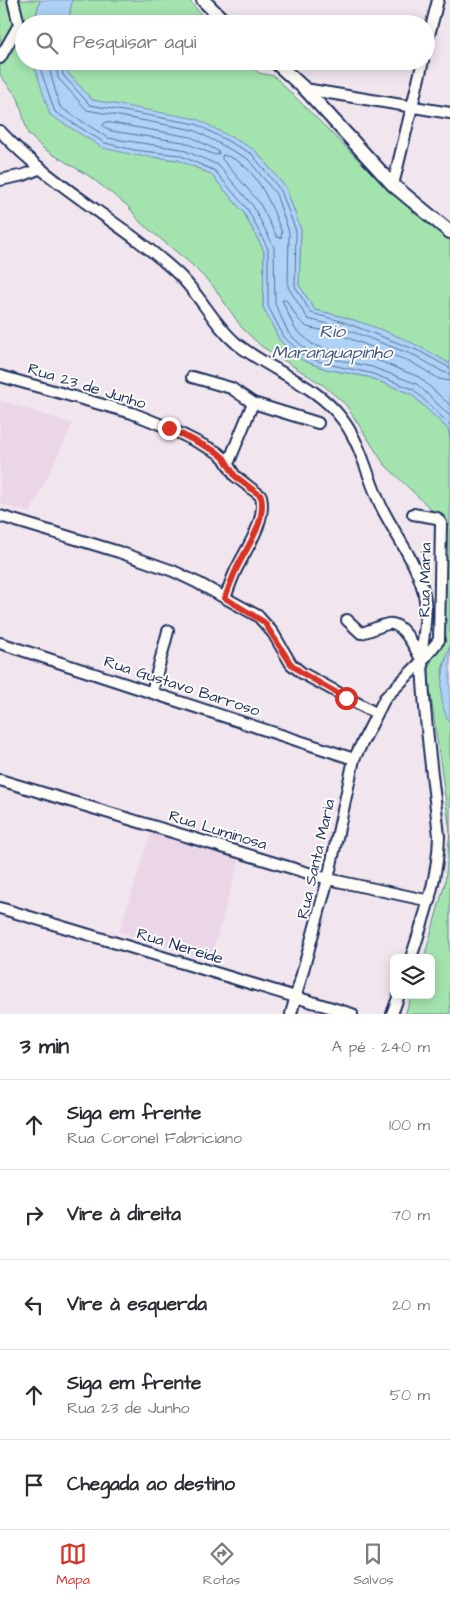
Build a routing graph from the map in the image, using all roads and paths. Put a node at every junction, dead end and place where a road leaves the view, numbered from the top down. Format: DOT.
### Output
graph roads {
  1 [pos="13,0"];
  2 [pos="203,0"];
  3 [pos="438,0"];
  4 [pos="17,15"];
  5 [pos="218,15"];
  6 [pos="434,15"];
  7 [pos="15,32"];
  8 [pos="0,58"];
  9 [pos="284,70"];
  10 [pos="420,70"];
  11 [pos="305,89"];
  12 [pos="411,106"];
  13 [pos="450,113"];
  14 [pos="0,131"];
  15 [pos="40,168"];
  16 [pos="0,180"];
  17 [pos="393,185"];
  18 [pos="450,232"];
  19 [pos="0,376"];
  20 [pos="192,377"];
  21 [pos="253,403"];
  22 [pos="318,423"];
  23 [pos="228,464"];
  24 [pos="413,514"];
  25 [pos="0,516"];
  26 [pos="225,598"];
  27 [pos="348,620"];
  28 [pos="168,631"];
  29 [pos="0,643"];
  30 [pos="422,662"];
  31 [pos="152,692"];
  32 [pos="377,714"];
  33 [pos="354,758"];
  34 [pos="0,780"];
  35 [pos="328,879"];
  36 [pos="430,901"];
  37 [pos="0,908"];
  38 [pos="412,954"];
  39 [pos="296,996"];
  40 [pos="398,999"];
  41 [pos="291,1014"];
  42 [pos="352,1014"];
  43 [pos="392,1014"];
  1 -- 4 [label="street"];
  2 -- 5 [label="main road"];
  3 -- 6 [label="street"];
  7 -- 8 [label="street"];
  9 -- 11 [label="main road"];
  10 -- 12 [label="street"];
  11 -- 12 [label="street"];
  11 -- 17 [label="main road"];
  12 -- 13 [label="street"];
  12 -- 17 [label="street"];
  14 -- 15 [label="street"];
  15 -- 16 [label="street"];
  15 -- 30 [label="street"];
  17 -- 18 [label="main road"];
  19 -- 23 [label="street, Rua 23 de Junho"];
  20 -- 21 [label="street"];
  21 -- 22 [label="street"];
  21 -- 23 [label="street"];
  23 -- 26 [label="street, Rua 23 de Junho"];
  24 -- 30 [label="street, Rua Maria"];
  25 -- 26 [label="street"];
  26 -- 32 [label="street"];
  27 -- 30 [label="street, Rua Maria"];
  28 -- 31 [label="street"];
  29 -- 31 [label="street, Rua Gustavo Barroso"];
  30 -- 32 [label="street, Rua Maria"];
  30 -- 36 [label="street"];
  31 -- 33 [label="street, Rua Gustavo Barroso"];
  32 -- 33 [label="street, Rua Santa Maria"];
  33 -- 35 [label="street, Rua Santa Maria"];
  34 -- 35 [label="street, Rua Luminosa"];
  35 -- 36 [label="street, Rua Luminosa"];
  35 -- 39 [label="street, Rua Santa Maria"];
  36 -- 38 [label="street"];
  37 -- 39 [label="street, Rua Nereide"];
  39 -- 41 [label="street, Rua Santa Maria"];
  39 -- 42 [label="street, Rua Nereide"];
  40 -- 43 [label="street"];
}
